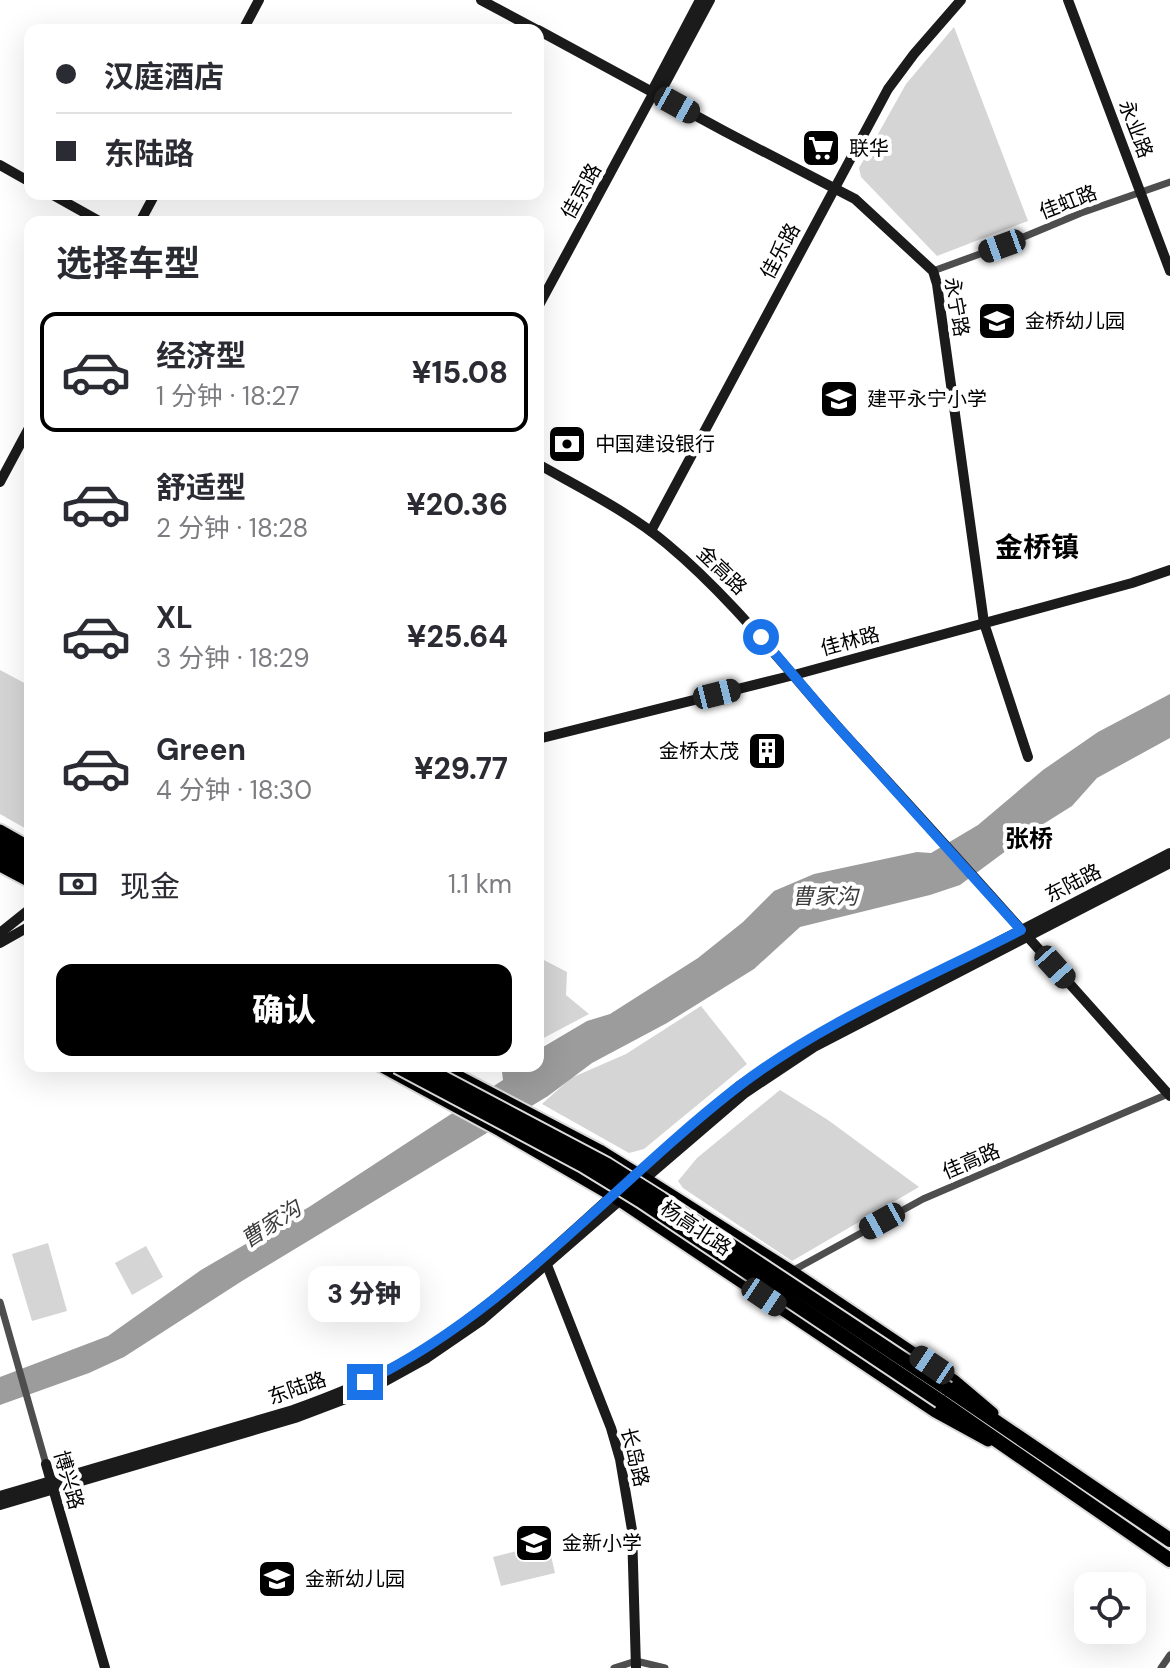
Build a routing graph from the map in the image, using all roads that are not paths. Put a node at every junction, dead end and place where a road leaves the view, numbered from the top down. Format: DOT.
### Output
graph roads {
  1 [pos="259,0"];
  2 [pos="481,0"];
  3 [pos="700,0"];
  4 [pos="710,0"];
  5 [pos="961,0"];
  6 [pos="1068,0"];
  7 [pos="246,24"];
  8 [pos="527,24"];
  9 [pos="544,33"];
  10 [pos="655,93"];
  11 [pos="0,165"];
  12 [pos="24,179"];
  13 [pos="1170,182"];
  14 [pos="834,188"];
  15 [pos="1141,192"];
  16 [pos="62,200"];
  17 [pos="90,216"];
  18 [pos="933,271"];
  19 [pos="1170,271"];
  20 [pos="544,296"];
  21 [pos="24,437"];
  22 [pos="544,467"];
  23 [pos="0,482"];
  24 [pos="651,531"];
  25 [pos="1170,570"];
  26 [pos="984,623"];
  27 [pos="794,675"];
  28 [pos="544,738"];
  29 [pos="1028,757"];
  30 [pos="0,830"];
  31 [pos="0,842"];
  32 [pos="24,844"];
  33 [pos="1170,853"];
  34 [pos="24,855"];
  35 [pos="0,856"];
  36 [pos="1170,863"];
  37 [pos="0,866"];
  38 [pos="24,869"];
  39 [pos="24,879"];
  40 [pos="24,914"];
  41 [pos="24,929"];
  42 [pos="0,933"];
  43 [pos="1024,933"];
  44 [pos="0,943"];
  45 [pos="391,1072"];
  46 [pos="408,1072"];
  47 [pos="431,1072"];
  48 [pos="452,1072"];
  49 [pos="1169,1095"];
  50 [pos="641,1175"];
  51 [pos="616,1198"];
  52 [pos="547,1265"];
  53 [pos="792,1271"];
  54 [pos="0,1302"];
  55 [pos="944,1395"];
  56 [pos="1033,1447"];
  57 [pos="1024,1460"];
  58 [pos="46,1464"];
  59 [pos="52,1485"];
  60 [pos="0,1496"];
  61 [pos="0,1505"];
  62 [pos="1170,1540"];
  63 [pos="1170,1560"];
  64 [pos="1170,1655"];
  65 [pos="636,1664"];
  66 [pos="105,1668"];
  67 [pos="614,1668"];
  68 [pos="665,1668"];
  69 [pos="1161,1668"];
  1 -- 7 [label="street"];
  2 -- 8 [label="street, 永宁路"];
  3 -- 10 [label="street, 佳京路"];
  4 -- 10 [label="street, 佳京路"];
  5 -- 14 [label="street, 佳乐路"];
  6 -- 15 [label="street, 永业路"];
  9 -- 10 [label="street, 永宁路"];
  10 -- 14 [label="street, 永宁路"];
  10 -- 20 [label="street, 佳京路"];
  11 -- 12 [label="street"];
  13 -- 15 [label="street, 佳虹路"];
  14 -- 18 [label="street, 永宁路"];
  14 -- 24 [label="street, 佳乐路"];
  15 -- 18 [label="street, 佳虹路"];
  15 -- 19 [label="street, 永业路"];
  16 -- 17 [label="street"];
  18 -- 26 [label="street, 永宁路"];
  21 -- 23 [label="street"];
  22 -- 24 [label="street, 金高路"];
  24 -- 27 [label="street, 金高路"];
  25 -- 26 [label="street, 佳林路"];
  26 -- 27 [label="street, 佳林路"];
  26 -- 29 [label="street, 永宁路"];
  27 -- 28 [label="street, 佳林路"];
  27 -- 43 [label="street, 金高路"];
  30 -- 32 [label="main road"];
  31 -- 34 [label="highway"];
  33 -- 43 [label="street, 东陆路"];
  35 -- 38 [label="highway"];
  36 -- 43 [label="street, 东陆路"];
  37 -- 39 [label="main road"];
  40 -- 42 [label="street"];
  41 -- 44 [label="street"];
  43 -- 49 [label="street, 金高路"];
  43 -- 50 [label="street, 东陆路"];
  45 -- 51 [label="main road, 杨高北路"];
  46 -- 55 [label="highway, 杨高北路, bridge"];
  47 -- 55 [label="highway, 杨高北路, bridge"];
  48 -- 50 [label="main road, 杨高北路"];
  49 -- 53 [label="street, 佳高路"];
  50 -- 51 [label="street, 东陆路"];
  50 -- 53 [label="main road, 杨高北路"];
  51 -- 52 [label="street, 东陆路"];
  51 -- 57 [label="main road, 杨高北路"];
  51 -- 59 [label="street, 东陆路"];
  52 -- 59 [label="street, 东陆路"];
  52 -- 65 [label="street, 长岛路"];
  53 -- 56 [label="main road, 杨高北路"];
  54 -- 58 [label="street, 博兴路"];
  55 -- 56 [label="highway, 杨高北路"];
  55 -- 57 [label="highway, 杨高北路"];
  56 -- 62 [label="highway, 杨高北路"];
  57 -- 63 [label="highway, 杨高北路"];
  58 -- 59 [label="street, 博兴路"];
  59 -- 60 [label="street, 东陆路"];
  59 -- 61 [label="street, 东陆路"];
  59 -- 66 [label="street, 博兴路"];
  64 -- 69 [label="street"];
  65 -- 67 [label="street"];
  65 -- 68 [label="street"];
}
